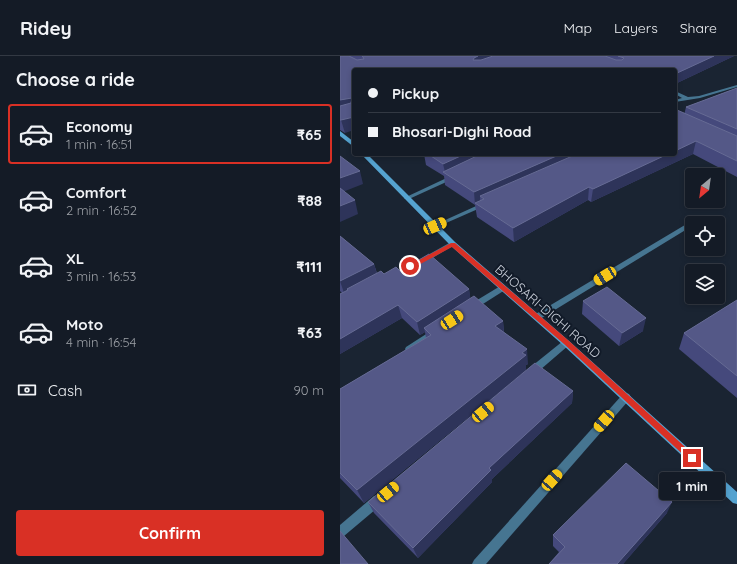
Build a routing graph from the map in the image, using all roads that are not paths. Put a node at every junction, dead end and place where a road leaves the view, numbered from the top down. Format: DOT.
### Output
graph roads {
  1 [pos="737,86"];
  2 [pos="677,93"];
  3 [pos="687,99"];
  4 [pos="677,101"];
  5 [pos="340,133"];
  6 [pos="352,143"];
  7 [pos="366,156"];
  8 [pos="461,173"];
  9 [pos="407,198"];
  10 [pos="492,201"];
  11 [pos="435,226"];
  12 [pos="685,227"];
  13 [pos="453,244"];
  14 [pos="410,266"];
  15 [pos="502,288"];
  16 [pos="463,313"];
  17 [pos="537,317"];
  18 [pos="444,326"];
  19 [pos="566,343"];
  20 [pos="398,355"];
  21 [pos="523,378"];
  22 [pos="626,397"];
  23 [pos="383,496"];
  24 [pos="737,499"];
  25 [pos="340,532"];
  26 [pos="478,564"];
  1 -- 3 [label="street"];
  2 -- 3 [label="street"];
  3 -- 4 [label="street"];
  5 -- 6 [label="street"];
  7 -- 9 [label="street, BHOSARI-DIGHI ROAD"];
  8 -- 9 [label="street"];
  9 -- 11 [label="street, BHOSARI-DIGHI ROAD"];
  10 -- 11 [label="street"];
  11 -- 13 [label="street, BHOSARI-DIGHI ROAD"];
  12 -- 17 [label="street"];
  13 -- 14 [label="street"];
  13 -- 15 [label="street, BHOSARI-DIGHI ROAD"];
  15 -- 16 [label="street"];
  15 -- 17 [label="street, BHOSARI-DIGHI ROAD"];
  17 -- 19 [label="street, BHOSARI-DIGHI ROAD"];
  18 -- 20 [label="street"];
  19 -- 21 [label="street"];
  19 -- 22 [label="street, BHOSARI-DIGHI ROAD"];
  22 -- 24 [label="street, BHOSARI-DIGHI ROAD"];
  22 -- 26 [label="street"];
  23 -- 25 [label="street"];
}
